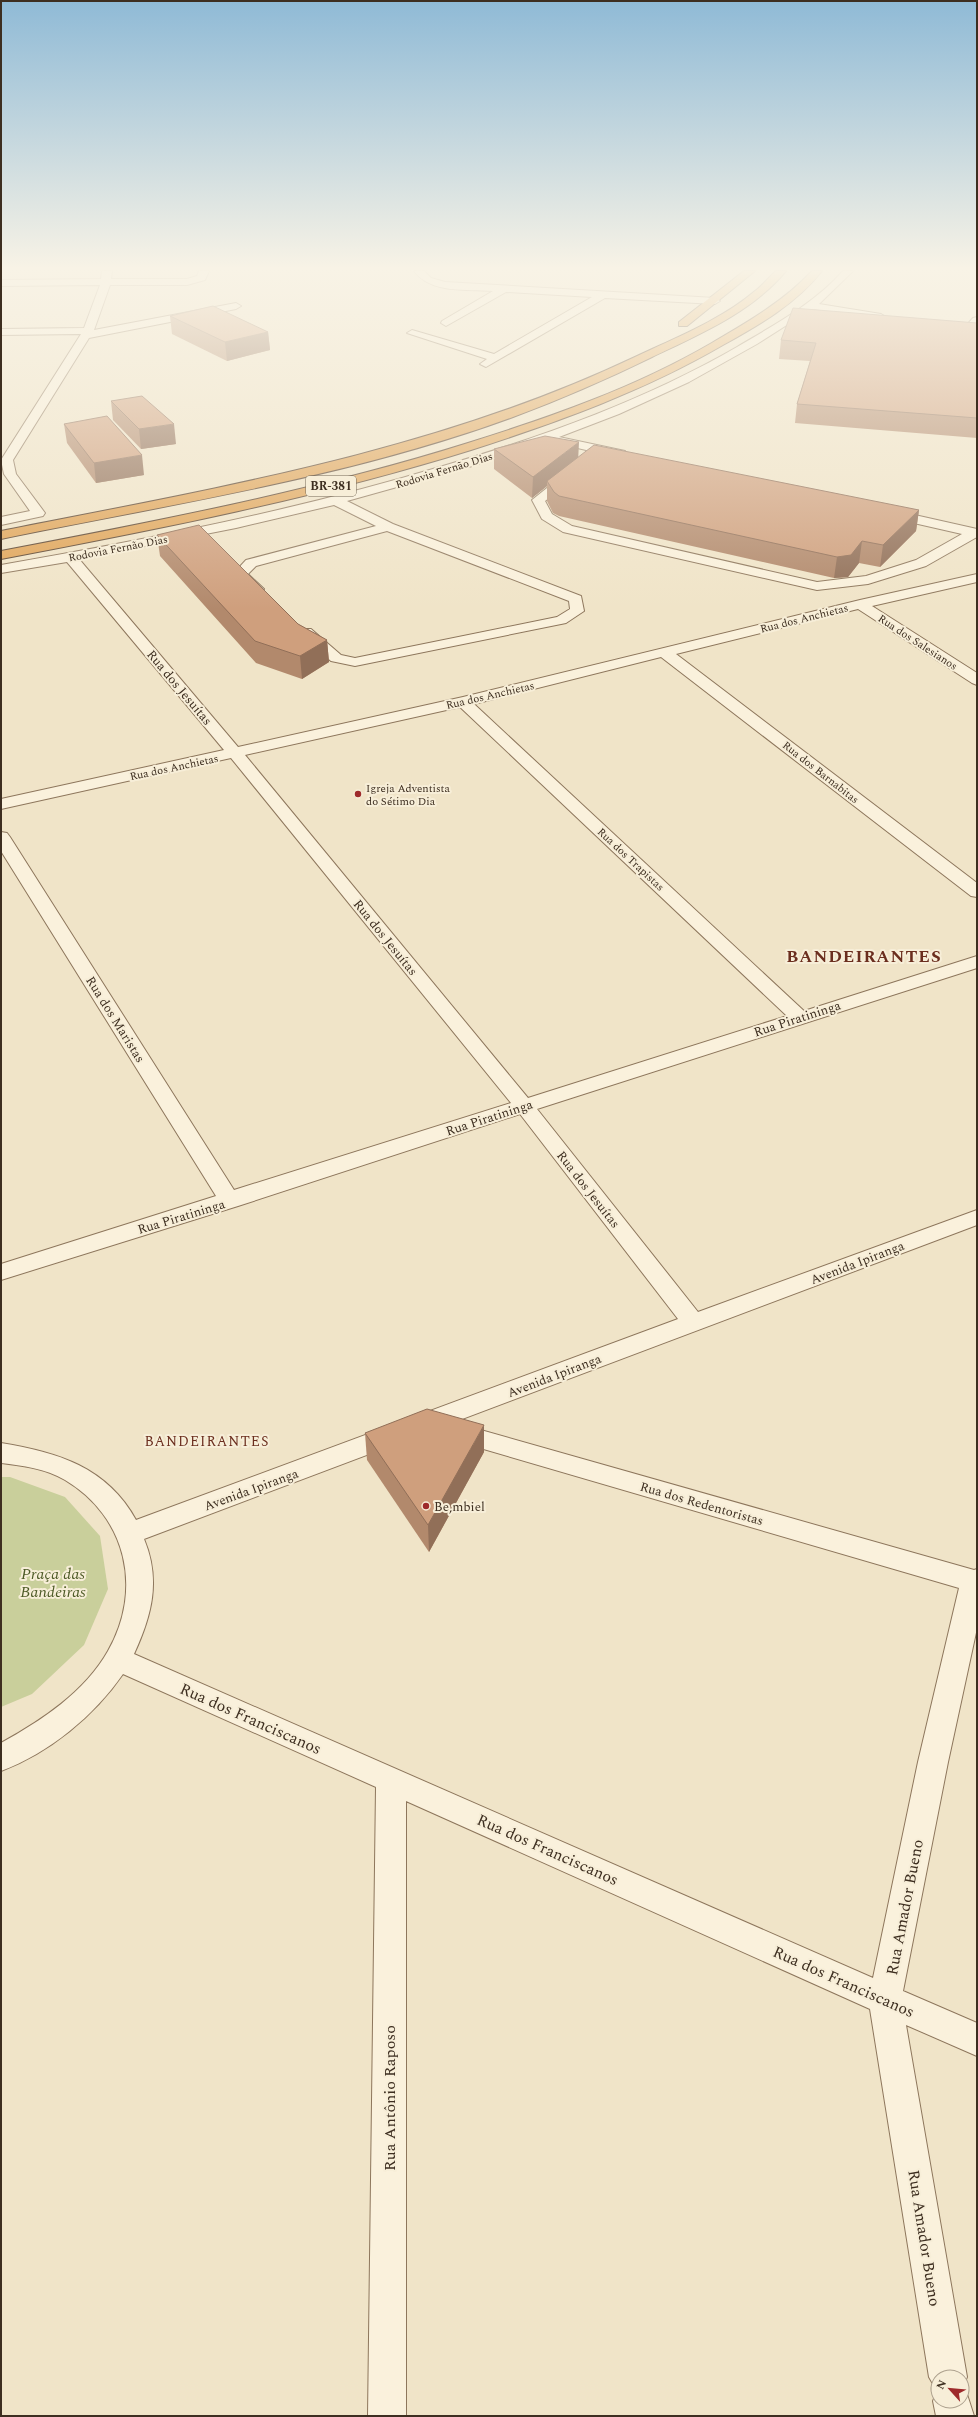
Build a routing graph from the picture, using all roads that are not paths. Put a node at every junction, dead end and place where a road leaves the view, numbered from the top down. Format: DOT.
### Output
graph roads {
  1 [pos="55,384"];
  2 [pos="586,384"];
  3 [pos="639,384"];
  4 [pos="676,384"];
  5 [pos="548,438"];
  6 [pos="603,450"];
  7 [pos="634,457"];
  8 [pos="591,459"];
  9 [pos="579,468"];
  10 [pos="337,501"];
  11 [pos="874,510"];
  12 [pos="1,521"];
  13 [pos="61,522"];
  14 [pos="388,526"];
  15 [pos="1,528"];
  16 [pos="976,533"];
  17 [pos="1,535"];
  18 [pos="1,555"];
  19 [pos="70,557"];
  20 [pos="1,569"];
  21 [pos="977,578"];
  22 [pos="270,600"];
  23 [pos="860,604"];
  24 [pos="294,621"];
  25 [pos="665,653"];
  26 [pos="977,680"];
  27 [pos="463,702"];
  28 [pos="235,753"];
  29 [pos="1,804"];
  30 [pos="1,837"];
  31 [pos="977,892"];
  32 [pos="977,962"];
  33 [pos="799,1017"];
  34 [pos="524,1106"];
  35 [pos="230,1201"];
  36 [pos="977,1217"];
  37 [pos="1,1272"];
  38 [pos="694,1323"];
  39 [pos="426,1424"];
  40 [pos="1,1453"];
  41 [pos="131,1533"];
  42 [pos="976,1581"];
  43 [pos="118,1659"];
  44 [pos="1,1758"];
  45 [pos="391,1780"];
  46 [pos="885,1999"];
  47 [pos="977,2040"];
  48 [pos="947,2369"];
  49 [pos="387,2416"];
  1 -- 12 [label="street"];
  2 -- 13 [label="highway, BR-381"];
  3 -- 18 [label="highway, Rodovia Fernão Dias / BR-381"];
  4 -- 5 [label="street, Rodovia Fernão Dias / BR-381"];
  5 -- 6 [label="street"];
  5 -- 10 [label="street, Rodovia Fernão Dias / BR-381"];
  6 -- 7 [label="street"];
  6 -- 8 [label="street"];
  9 -- 16 [label="street"];
  10 -- 14 [label="street"];
  10 -- 19 [label="street, Rodovia Fernão Dias / BR-381"];
  11 -- 16 [label="street"];
  13 -- 15 [label="highway, BR-381"];
  13 -- 17 [label="highway, BR-381"];
  14 -- 22 [label="street"];
  14 -- 24 [label="street"];
  19 -- 20 [label="street, Rodovia Fernão Dias / BR-381"];
  19 -- 28 [label="street, Rua dos Jesuítas"];
  21 -- 23 [label="street, Rua dos Anchietas"];
  23 -- 25 [label="street, Rua dos Anchietas"];
  23 -- 26 [label="street, Rua dos Salesianos"];
  25 -- 27 [label="street, Rua dos Anchietas"];
  25 -- 31 [label="street, Rua dos Barnabitas"];
  27 -- 28 [label="street, Rua dos Anchietas"];
  27 -- 33 [label="street, Rua dos Trapistas"];
  28 -- 29 [label="street, Rua dos Anchietas"];
  28 -- 34 [label="street, Rua dos Jesuítas"];
  30 -- 35 [label="street, Rua dos Maristas"];
  32 -- 33 [label="street, Rua Piratininga"];
  33 -- 34 [label="street, Rua Piratininga"];
  34 -- 35 [label="street, Rua Piratininga"];
  34 -- 38 [label="street, Rua dos Jesuítas"];
  35 -- 37 [label="street, Rua Piratininga"];
  36 -- 38 [label="street, Avenida Ipiranga"];
  38 -- 39 [label="street, Avenida Ipiranga"];
  39 -- 41 [label="street, Avenida Ipiranga"];
  39 -- 42 [label="street, Rua dos Redentoristas"];
  40 -- 41 [label="street"];
  41 -- 43 [label="street"];
  42 -- 46 [label="street, Rua Amador Bueno"];
  43 -- 44 [label="street"];
  43 -- 45 [label="street, Rua dos Franciscanos"];
  45 -- 46 [label="street, Rua dos Franciscanos"];
  45 -- 49 [label="street, Rua Antônio Raposo"];
  46 -- 47 [label="street, Rua dos Franciscanos"];
  46 -- 48 [label="street, Rua Amador Bueno"];
}
